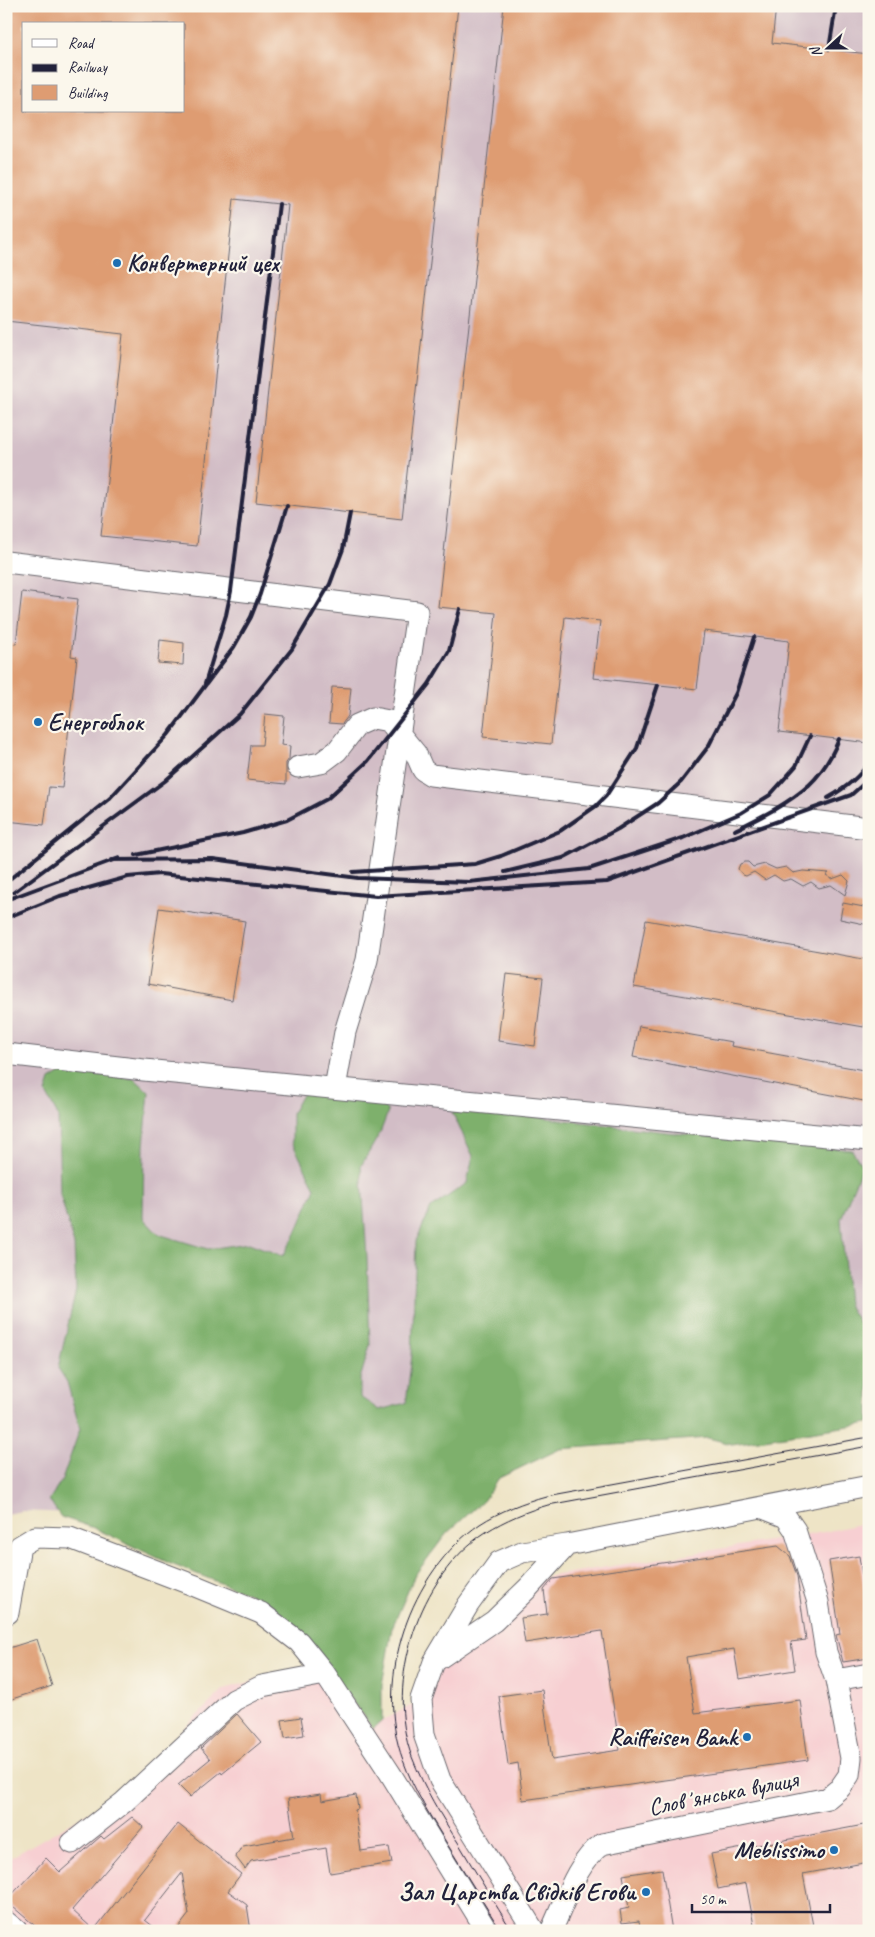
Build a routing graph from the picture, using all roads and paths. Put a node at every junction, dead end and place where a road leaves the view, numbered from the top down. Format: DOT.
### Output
graph roads {
  1 [pos="6,562"];
  2 [pos="400,734"];
  3 [pos="298,767"];
  4 [pos="869,828"];
  5 [pos="6,1054"];
  6 [pos="335,1088"];
  7 [pos="869,1140"];
  8 [pos="869,1486"];
  9 [pos="761,1507"];
  10 [pos="567,1545"];
  11 [pos="8,1613"];
  12 [pos="434,1662"];
  13 [pos="325,1674"];
  14 [pos="869,1674"];
  15 [pos="836,1680"];
  16 [pos="72,1843"];
  17 [pos="6,1922"];
  18 [pos="17,1931"];
  19 [pos="487,1931"];
  20 [pos="534,1931"];
  21 [pos="551,1931"];
  1 -- 2 [label="street"];
  2 -- 3 [label="street"];
  2 -- 4 [label="street"];
  2 -- 6 [label="street"];
  5 -- 6 [label="street"];
  6 -- 7 [label="street"];
  8 -- 9 [label="street"];
  9 -- 10 [label="street"];
  9 -- 15 [label="street, Словʼянська вулиця"];
  10 -- 12 [label="street"];
  10 -- 12 [label="street"];
  11 -- 13 [label="street"];
  12 -- 20 [label="street"];
  13 -- 16 [label="street"];
  13 -- 19 [label="street"];
  14 -- 15 [label="street"];
  15 -- 21 [label="street, Словʼянська вулиця"];
  17 -- 18 [label="street"];
}
